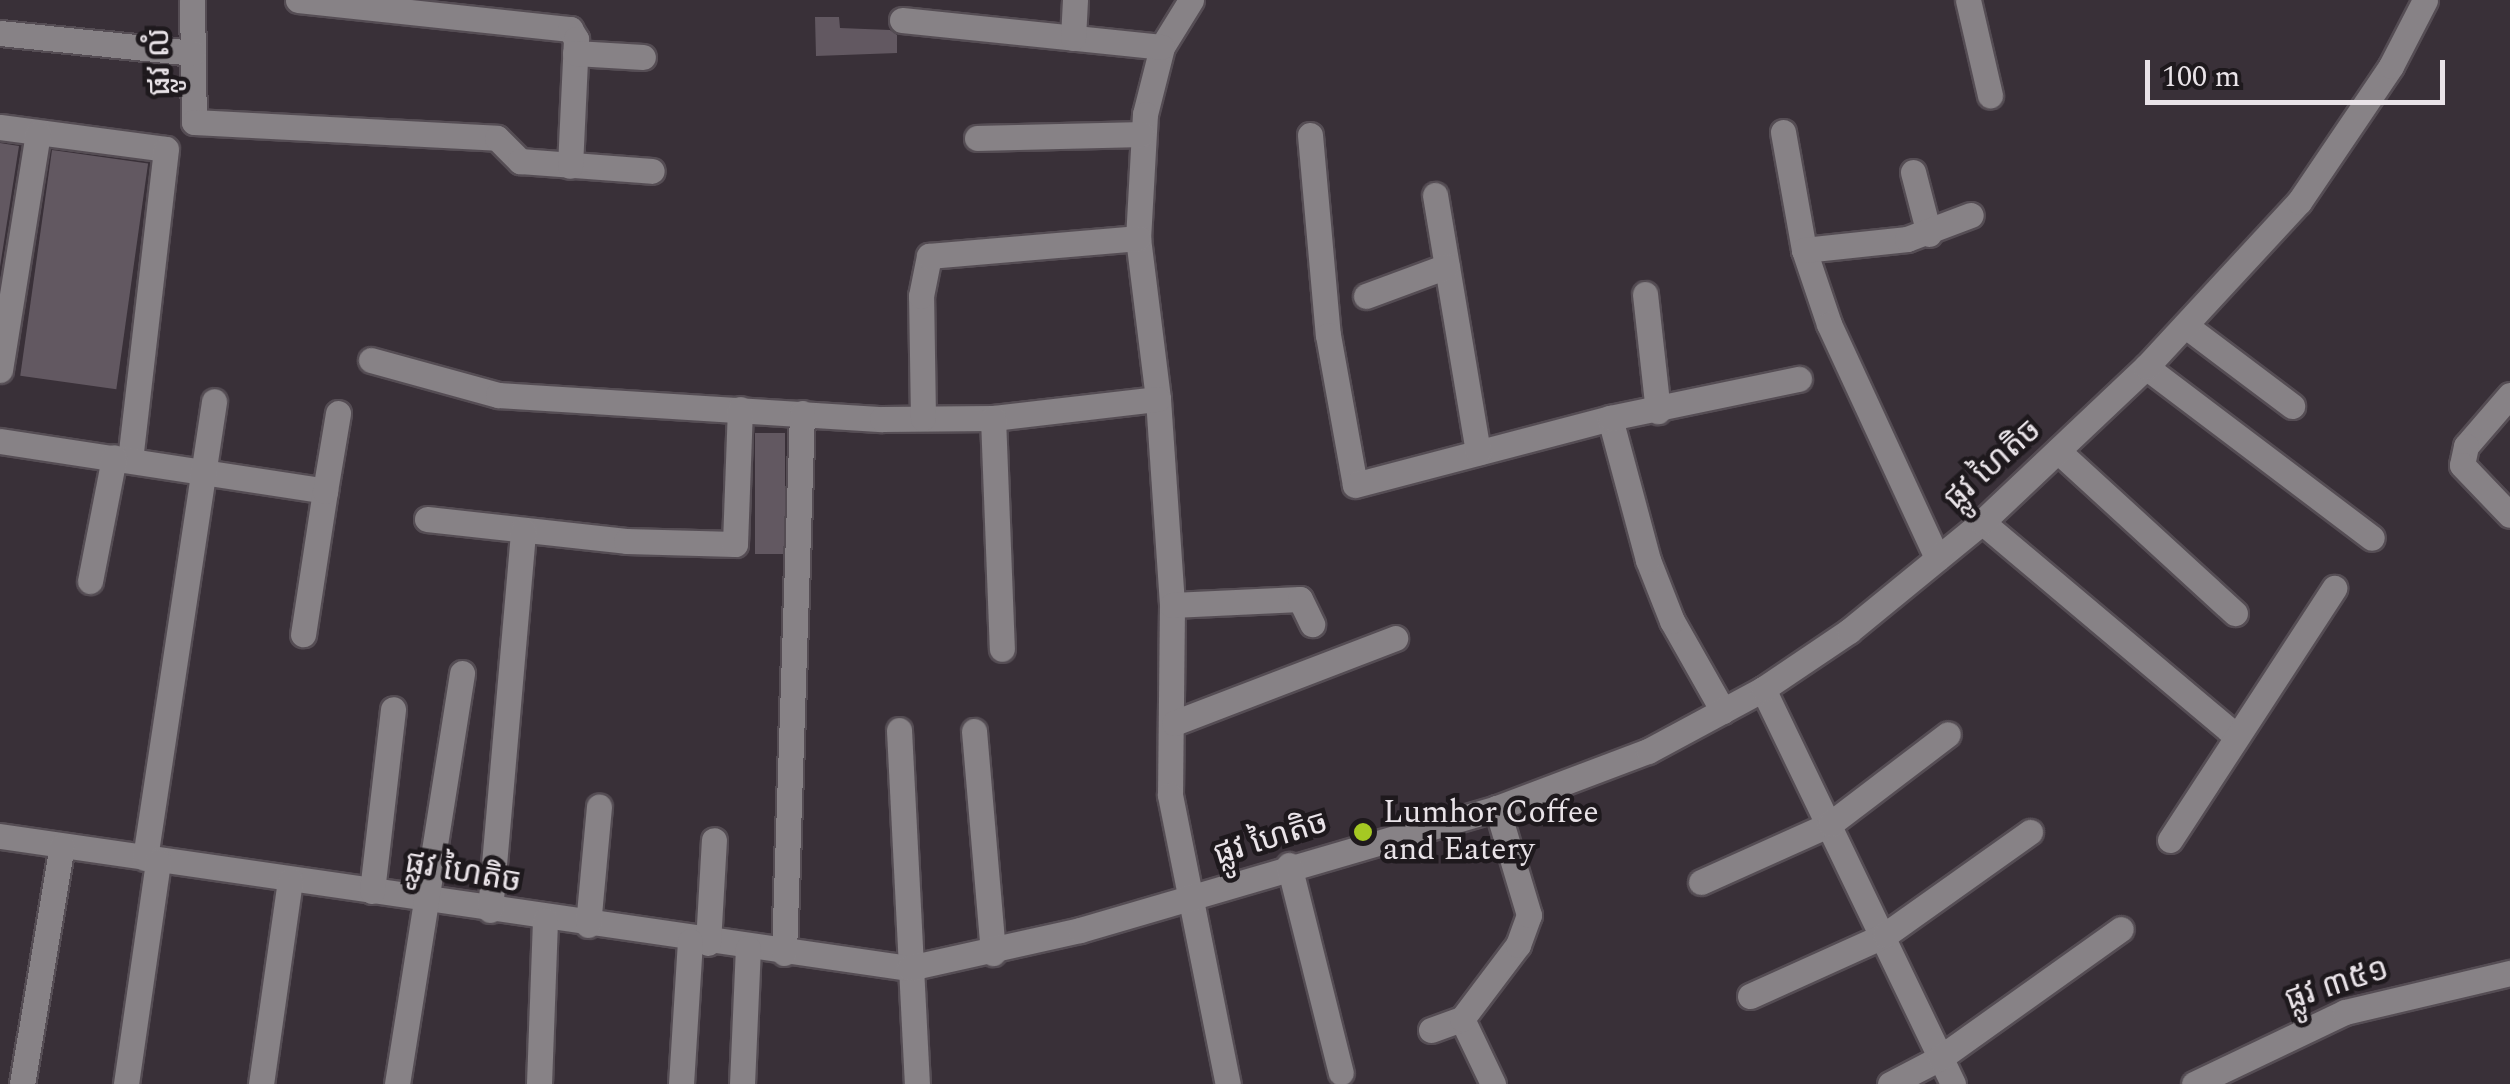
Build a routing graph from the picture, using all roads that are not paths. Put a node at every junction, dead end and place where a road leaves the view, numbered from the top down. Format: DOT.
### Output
graph roads {
  1 [pos="192,0"];
  2 [pos="298,0"];
  3 [pos="1075,0"];
  4 [pos="1190,0"];
  5 [pos="1968,0"];
  6 [pos="2425,0"];
  7 [pos="902,20"];
  8 [pos="0,33"];
  9 [pos="1074,38"];
  10 [pos="1162,47"];
  11 [pos="575,53"];
  12 [pos="193,54"];
  13 [pos="643,57"];
  14 [pos="1990,95"];
  15 [pos="0,127"];
  16 [pos="1783,132"];
  17 [pos="38,133"];
  18 [pos="1142,134"];
  19 [pos="1310,135"];
  20 [pos="976,138"];
  21 [pos="570,166"];
  22 [pos="652,171"];
  23 [pos="1913,172"];
  24 [pos="1436,195"];
  25 [pos="1972,215"];
  26 [pos="1929,234"];
  27 [pos="1138,238"];
  28 [pos="1804,250"];
  29 [pos="1446,266"];
  30 [pos="1645,294"];
  31 [pos="1366,296"];
  32 [pos="2186,326"];
  33 [pos="371,360"];
  34 [pos="2146,367"];
  35 [pos="0,370"];
  36 [pos="1798,380"];
  37 [pos="2510,396"];
  38 [pos="1158,399"];
  39 [pos="214,401"];
  40 [pos="2292,406"];
  41 [pos="740,409"];
  42 [pos="1658,411"];
  43 [pos="338,413"];
  44 [pos="802,414"];
  45 [pos="923,418"];
  46 [pos="993,418"];
  47 [pos="1610,418"];
  48 [pos="0,441"];
  49 [pos="2058,451"];
  50 [pos="1478,452"];
  51 [pos="122,458"];
  52 [pos="202,471"];
  53 [pos="325,490"];
  54 [pos="2510,516"];
  55 [pos="427,519"];
  56 [pos="1982,522"];
  57 [pos="523,530"];
  58 [pos="2372,538"];
  59 [pos="1937,558"];
  60 [pos="90,581"];
  61 [pos="2334,588"];
  62 [pos="1172,605"];
  63 [pos="2234,613"];
  64 [pos="1312,624"];
  65 [pos="303,634"];
  66 [pos="1396,638"];
  67 [pos="1002,649"];
  68 [pos="462,673"];
  69 [pos="1763,689"];
  70 [pos="394,709"];
  71 [pos="1723,711"];
  72 [pos="1174,723"];
  73 [pos="899,730"];
  74 [pos="974,731"];
  75 [pos="1948,734"];
  76 [pos="2236,736"];
  77 [pos="599,808"];
  78 [pos="1497,808"];
  79 [pos="1830,824"];
  80 [pos="2030,832"];
  81 [pos="0,836"];
  82 [pos="714,840"];
  83 [pos="2170,840"];
  84 [pos="62,846"];
  85 [pos="152,859"];
  86 [pos="1290,865"];
  87 [pos="290,880"];
  88 [pos="1701,882"];
  89 [pos="372,891"];
  90 [pos="425,898"];
  91 [pos="1186,898"];
  92 [pos="490,910"];
  93 [pos="545,920"];
  94 [pos="588,925"];
  95 [pos="2121,929"];
  96 [pos="1885,935"];
  97 [pos="699,942"];
  98 [pos="748,948"];
  99 [pos="784,953"];
  100 [pos="993,953"];
  101 [pos="909,968"];
  102 [pos="2510,973"];
  103 [pos="1750,996"];
  104 [pos="1462,1020"];
  105 [pos="1430,1030"];
  106 [pos="1940,1058"];
  107 [pos="1341,1073"];
  108 [pos="22,1084"];
  109 [pos="126,1084"];
  110 [pos="261,1084"];
  111 [pos="397,1084"];
  112 [pos="539,1084"];
  113 [pos="682,1084"];
  114 [pos="742,1084"];
  115 [pos="916,1084"];
  116 [pos="1228,1084"];
  117 [pos="1493,1084"];
  118 [pos="1890,1084"];
  119 [pos="1954,1084"];
  120 [pos="2194,1084"];
  1 -- 12 [label="street, ផ្លូវ លំ"];
  2 -- 11 [label="street"];
  3 -- 9 [label="street"];
  4 -- 10 [label="street"];
  5 -- 14 [label="street"];
  6 -- 32 [label="street, ផ្លូវ ហៃតិច"];
  7 -- 9 [label="street"];
  8 -- 12 [label="street"];
  9 -- 10 [label="street"];
  10 -- 18 [label="street"];
  11 -- 13 [label="street"];
  11 -- 21 [label="street"];
  12 -- 21 [label="street, ផ្លូវ លំ"];
  15 -- 17 [label="street"];
  16 -- 28 [label="street"];
  17 -- 35 [label="street"];
  17 -- 51 [label="street"];
  18 -- 20 [label="street"];
  18 -- 27 [label="street"];
  19 -- 50 [label="street"];
  21 -- 22 [label="street"];
  23 -- 26 [label="street"];
  24 -- 29 [label="street"];
  25 -- 26 [label="street"];
  26 -- 28 [label="street"];
  27 -- 38 [label="street"];
  27 -- 45 [label="street"];
  28 -- 59 [label="street"];
  29 -- 31 [label="street"];
  29 -- 50 [label="street"];
  30 -- 42 [label="street"];
  32 -- 34 [label="street, ផ្លូវ ហៃតិច"];
  32 -- 40 [label="street"];
  33 -- 41 [label="street"];
  34 -- 49 [label="street, ផ្លូវ ហៃតិច"];
  34 -- 58 [label="street"];
  36 -- 42 [label="street"];
  37 -- 54 [label="street"];
  38 -- 46 [label="street"];
  38 -- 62 [label="street"];
  39 -- 52 [label="street"];
  41 -- 44 [label="street"];
  41 -- 57 [label="street"];
  42 -- 47 [label="street"];
  43 -- 53 [label="street"];
  44 -- 45 [label="street"];
  44 -- 99 [label="street"];
  45 -- 46 [label="street"];
  46 -- 67 [label="street"];
  47 -- 50 [label="street"];
  47 -- 71 [label="street"];
  48 -- 51 [label="street"];
  49 -- 56 [label="street, ផ្លូវ ហៃតិច"];
  49 -- 63 [label="street"];
  51 -- 52 [label="street"];
  51 -- 60 [label="street"];
  52 -- 53 [label="street"];
  52 -- 85 [label="street"];
  53 -- 65 [label="street"];
  55 -- 57 [label="street"];
  56 -- 59 [label="street, ផ្លូវ ហៃតិច"];
  56 -- 76 [label="street"];
  57 -- 92 [label="street"];
  59 -- 69 [label="street, ផ្លូវ ហៃតិច"];
  61 -- 76 [label="street"];
  62 -- 64 [label="street"];
  62 -- 72 [label="street"];
  66 -- 72 [label="street"];
  68 -- 90 [label="street"];
  69 -- 71 [label="street, ផ្លូវ ហៃតិច"];
  69 -- 79 [label="street"];
  70 -- 89 [label="street"];
  71 -- 78 [label="street, ផ្លូវ ហៃតិច"];
  72 -- 91 [label="street"];
  73 -- 101 [label="street"];
  74 -- 100 [label="street"];
  75 -- 79 [label="street"];
  76 -- 83 [label="street"];
  77 -- 94 [label="street"];
  78 -- 86 [label="street, ផ្លូវ ហៃតិច"];
  78 -- 104 [label="street"];
  79 -- 88 [label="street"];
  79 -- 96 [label="street"];
  80 -- 96 [label="street"];
  81 -- 84 [label="street, ផ្លូវ ហៃតិច"];
  82 -- 97 [label="street"];
  84 -- 85 [label="street, ផ្លូវ ហៃតិច"];
  84 -- 108 [label="street"];
  85 -- 87 [label="street, ផ្លូវ ហៃតិច"];
  85 -- 109 [label="street"];
  86 -- 91 [label="street, ផ្លូវ ហៃតិច"];
  86 -- 107 [label="street"];
  87 -- 89 [label="street, ផ្លូវ ហៃតិច"];
  87 -- 110 [label="street"];
  89 -- 90 [label="street, ផ្លូវ ហៃតិច"];
  90 -- 92 [label="street, ផ្លូវ ហៃតិច"];
  90 -- 111 [label="street"];
  91 -- 100 [label="street, ផ្លូវ ហៃតិច"];
  91 -- 116 [label="street"];
  92 -- 93 [label="street, ផ្លូវ ហៃតិច"];
  93 -- 94 [label="street, ផ្លូវ ហៃតិច"];
  93 -- 112 [label="street"];
  94 -- 97 [label="street, ផ្លូវ ហៃតិច"];
  95 -- 106 [label="street"];
  96 -- 103 [label="street"];
  96 -- 106 [label="street"];
  97 -- 98 [label="street, ផ្លូវ ហៃតិច"];
  97 -- 113 [label="street"];
  98 -- 99 [label="street, ផ្លូវ ហៃតិច"];
  98 -- 114 [label="street"];
  99 -- 101 [label="street, ផ្លូវ ហៃតិច"];
  100 -- 101 [label="street, ផ្លូវ ហៃតិច"];
  101 -- 115 [label="street"];
  102 -- 120 [label="street, ផ្លូវ ៣៥១"];
  104 -- 105 [label="street"];
  104 -- 117 [label="street"];
  106 -- 118 [label="street"];
  106 -- 119 [label="street"];
}
